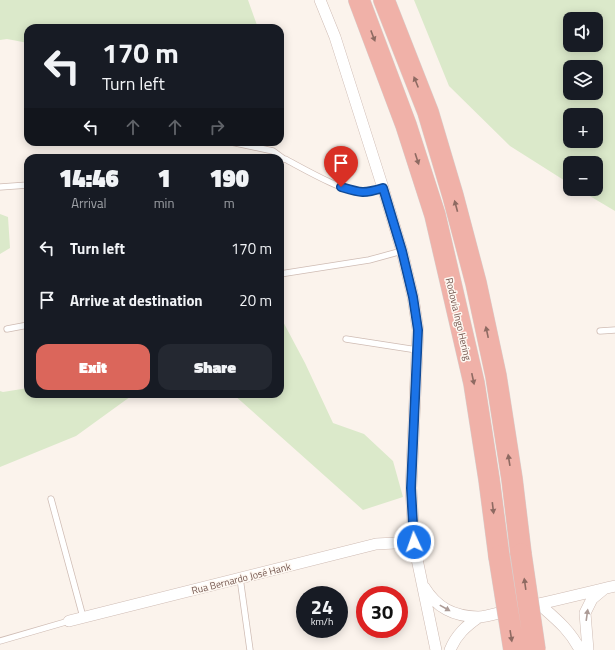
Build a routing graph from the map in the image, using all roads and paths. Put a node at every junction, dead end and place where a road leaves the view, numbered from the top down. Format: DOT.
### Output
graph roads {
  1 [pos="320,0"];
  2 [pos="359,0"];
  3 [pos="384,0"];
  4 [pos="250,146"];
  5 [pos="276,154"];
  6 [pos="284,160"];
  7 [pos="24,185"];
  8 [pos="0,187"];
  9 [pos="383,188"];
  10 [pos="402,251"];
  11 [pos="284,273"];
  12 [pos="24,326"];
  13 [pos="7,329"];
  14 [pos="615,330"];
  15 [pos="600,331"];
  16 [pos="346,339"];
  17 [pos="417,350"];
  18 [pos="51,499"];
  19 [pos="414,542"];
  20 [pos="240,578"];
  21 [pos="421,582"];
  22 [pos="611,587"];
  23 [pos="539,604"];
  24 [pos="83,617"];
  25 [pos="479,617"];
  26 [pos="69,621"];
  27 [pos="0,641"];
  28 [pos="250,650"];
  29 [pos="436,650"];
  30 [pos="450,650"];
  31 [pos="514,650"];
  32 [pos="535,650"];
  33 [pos="580,650"];
  34 [pos="588,650"];
  1 -- 9 [label="street"];
  2 -- 31 [label="highway, Rodovia Ingo Hering, one-way, bridge"];
  32 -- 3 [label="highway, one-way, bridge"];
  4 -- 5 [label="lane"];
  6 -- 9 [label="lane"];
  7 -- 8 [label="lane"];
  9 -- 10 [label="street"];
  10 -- 11 [label="lane"];
  10 -- 17 [label="street"];
  12 -- 13 [label="lane"];
  14 -- 15 [label="lane"];
  16 -- 17 [label="lane"];
  17 -- 19 [label="street"];
  18 -- 24 [label="lane"];
  19 -- 20 [label="street, Rua Bernardo José Hank"];
  19 -- 21 [label="street"];
  20 -- 24 [label="street, Rua Bernardo José Hank"];
  20 -- 28 [label="lane"];
  21 -- 25 [label="street, one-way"];
  21 -- 29 [label="street"];
  22 -- 23 [label="street"];
  34 -- 22 [label="street, one-way"];
  23 -- 25 [label="street"];
  23 -- 33 [label="street"];
  24 -- 26 [label="street, Rua Bernardo José Hank"];
  25 -- 30 [label="street"];
  26 -- 27 [label="lane"];
}
